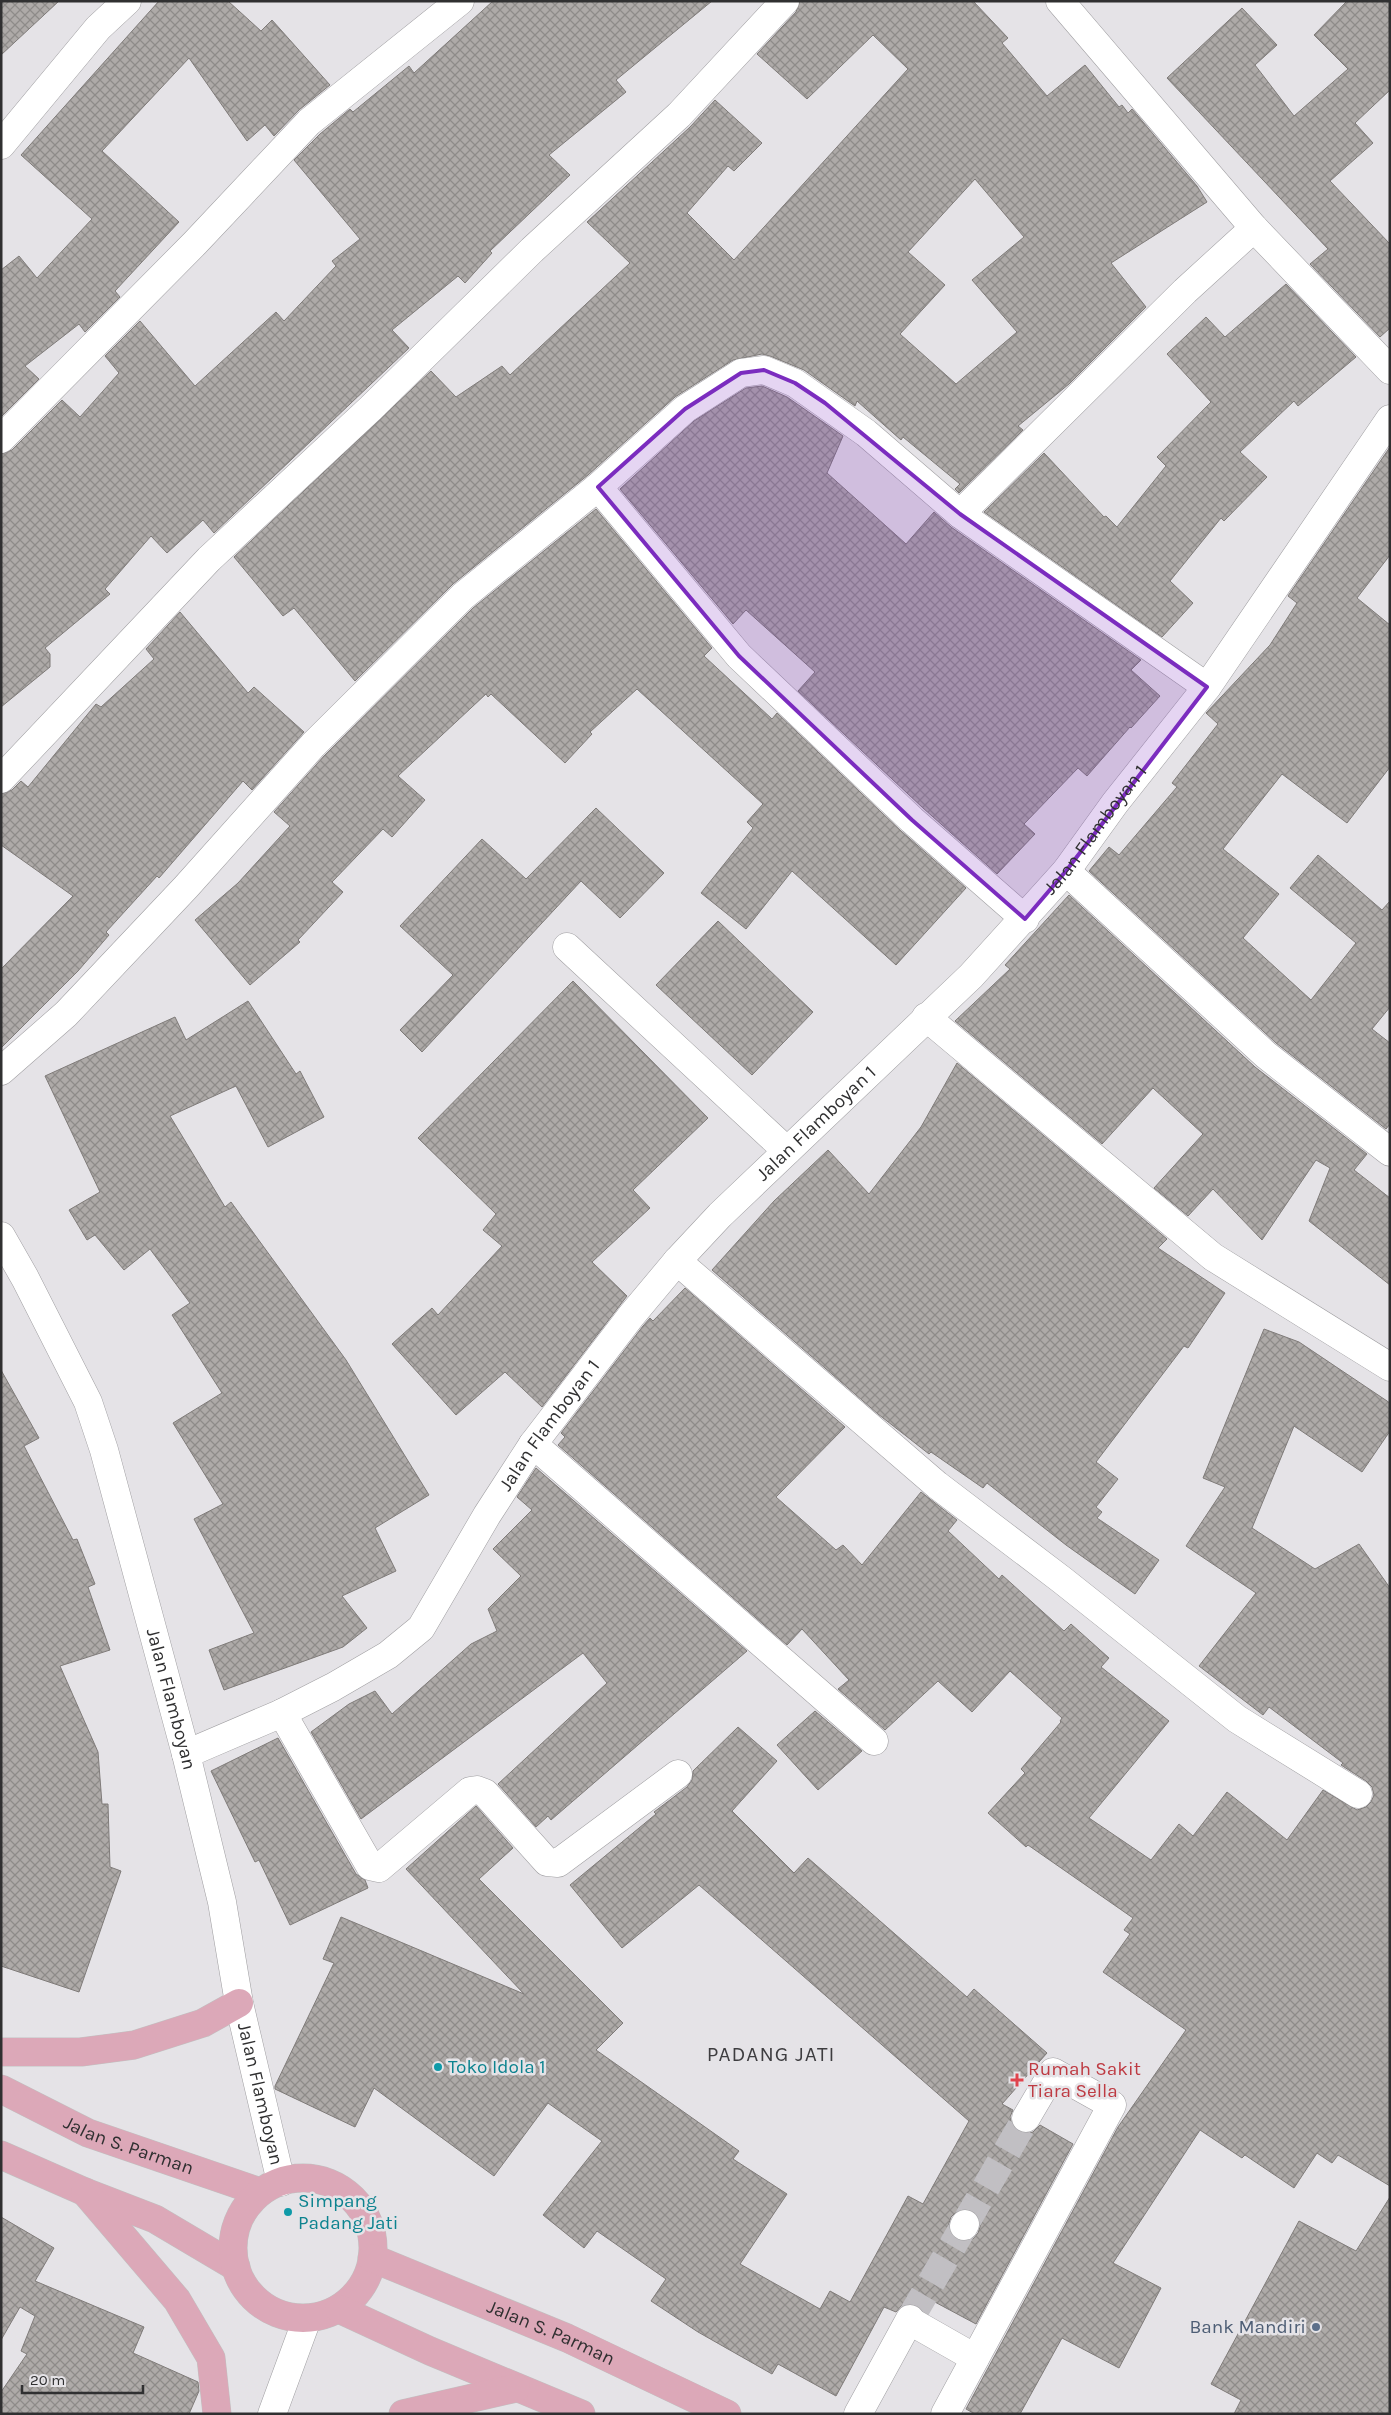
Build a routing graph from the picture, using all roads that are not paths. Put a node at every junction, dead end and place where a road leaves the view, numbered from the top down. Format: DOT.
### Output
graph roads {
  1 [pos="127,1"];
  2 [pos="460,1"];
  3 [pos="785,1"];
  4 [pos="1060,1"];
  5 [pos="1,144"];
  6 [pos="1254,228"];
  7 [pos="1390,370"];
  8 [pos="1390,419"];
  9 [pos="1,439"];
  10 [pos="598,488"];
  11 [pos="960,514"];
  12 [pos="1207,687"];
  13 [pos="1,779"];
  14 [pos="1066,871"];
  15 [pos="1025,919"];
  16 [pos="567,947"];
  17 [pos="926,1017"];
  18 [pos="1,1071"];
  19 [pos="787,1151"];
  20 [pos="1390,1152"];
  21 [pos="1,1236"];
  22 [pos="677,1261"];
  23 [pos="1390,1367"];
  24 [pos="533,1444"];
  25 [pos="282,1713"];
  26 [pos="874,1741"];
  27 [pos="186,1754"];
  28 [pos="678,1774"];
  29 [pos="1358,1794"];
  30 [pos="240,2002"];
  31 [pos="1,2052"];
  32 [pos="1,2089"];
  33 [pos="1026,2118"];
  34 [pos="1,2155"];
  35 [pos="270,2187"];
  36 [pos="85,2192"];
  37 [pos="372,2258"];
  38 [pos="236,2267"];
  39 [pos="339,2309"];
  40 [pos="307,2318"];
  41 [pos="975,2358"];
  42 [pos="516,2388"];
  43 [pos="577,2412"];
  44 [pos="217,2414"];
  45 [pos="272,2414"];
  46 [pos="403,2414"];
  47 [pos="727,2414"];
  48 [pos="858,2414"];
  49 [pos="945,2414"];
  1 -- 5 [label="street"];
  2 -- 9 [label="street"];
  3 -- 13 [label="street"];
  4 -- 6 [label="street"];
  6 -- 7 [label="street"];
  6 -- 11 [label="street"];
  8 -- 12 [label="street, Jalan Flamboyan 1"];
  10 -- 11 [label="street"];
  10 -- 15 [label="street"];
  10 -- 18 [label="street"];
  11 -- 12 [label="street"];
  12 -- 14 [label="street, Jalan Flamboyan 1"];
  14 -- 15 [label="street, Jalan Flamboyan 1"];
  14 -- 20 [label="street"];
  15 -- 17 [label="street, Jalan Flamboyan 1"];
  16 -- 19 [label="street"];
  17 -- 19 [label="street, Jalan Flamboyan 1"];
  17 -- 23 [label="street"];
  19 -- 22 [label="street, Jalan Flamboyan 1"];
  21 -- 27 [label="street, Jalan Flamboyan"];
  22 -- 24 [label="street, Jalan Flamboyan 1"];
  22 -- 29 [label="street"];
  24 -- 25 [label="street, Jalan Flamboyan 1"];
  24 -- 26 [label="street"];
  25 -- 27 [label="street, Jalan Flamboyan 1"];
  25 -- 28 [label="street"];
  27 -- 30 [label="street, Jalan Flamboyan"];
  30 -- 31 [label="main road"];
  30 -- 35 [label="street, Jalan Flamboyan"];
  32 -- 35 [label="main road, Jalan S. Parman"];
  33 -- 41 [label="street"];
  34 -- 36 [label="main road"];
  35 -- 37 [label="main road"];
  35 -- 38 [label="main road"];
  36 -- 38 [label="main road"];
  36 -- 44 [label="main road"];
  37 -- 39 [label="main road"];
  37 -- 47 [label="main road, Jalan S. Parman"];
  38 -- 40 [label="main road"];
  39 -- 40 [label="main road"];
  39 -- 42 [label="main road"];
  40 -- 45 [label="street"];
  41 -- 48 [label="street"];
  41 -- 49 [label="street"];
  42 -- 43 [label="main road"];
  42 -- 46 [label="main road"];
}
